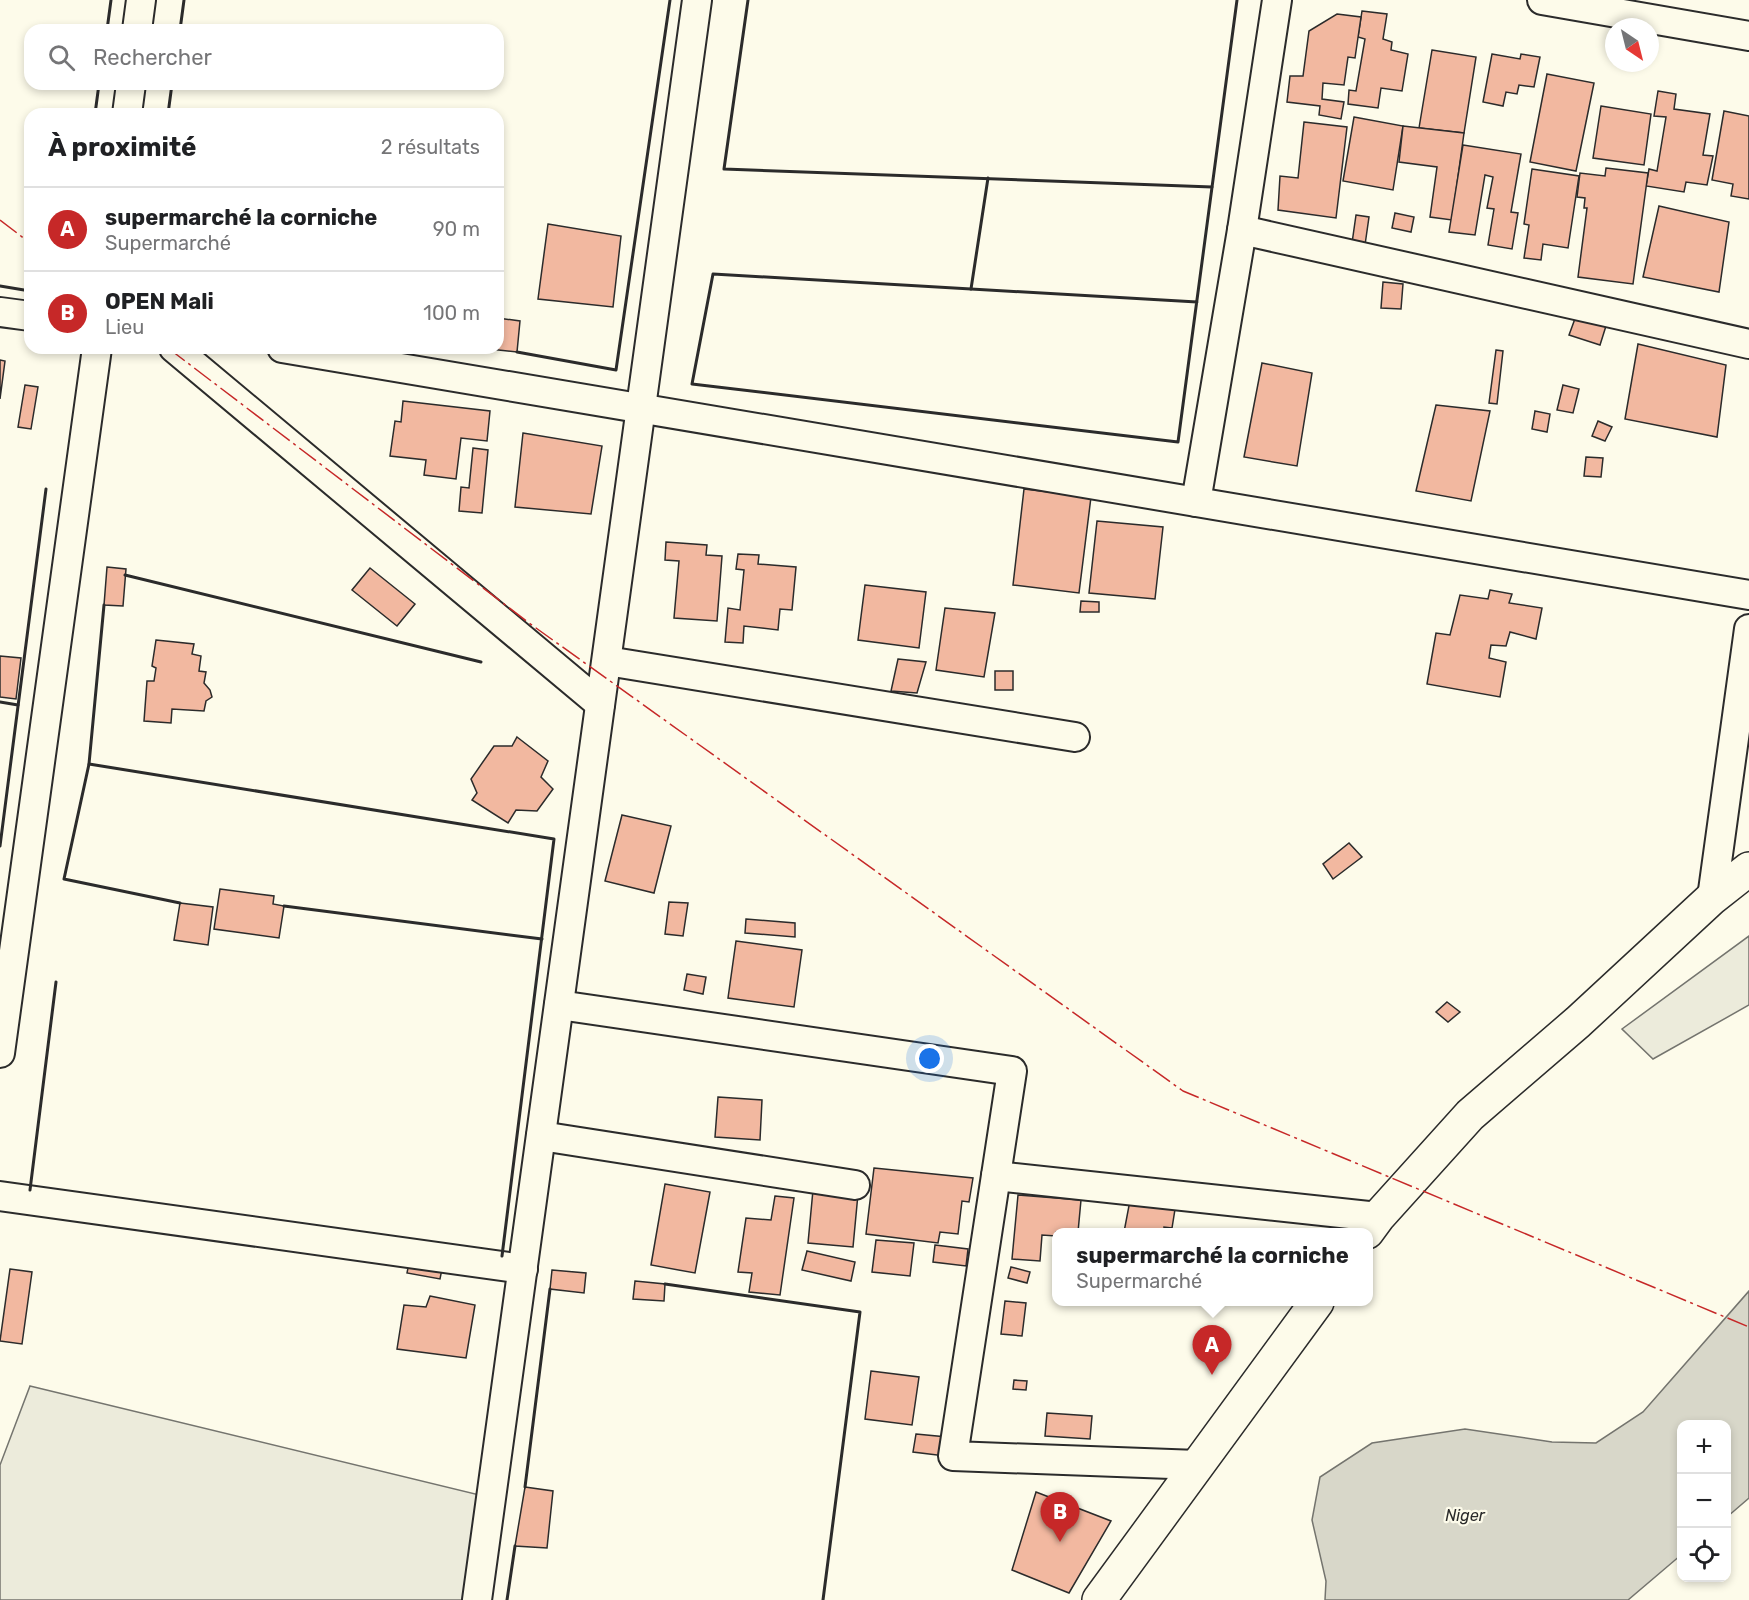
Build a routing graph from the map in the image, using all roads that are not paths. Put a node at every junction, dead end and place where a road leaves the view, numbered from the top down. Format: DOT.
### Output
graph roads {
  1 [pos="141,0"];
  2 [pos="697,0"];
  3 [pos="1277,0"];
  4 [pos="1542,0"];
  5 [pos="138,24"];
  6 [pos="1749,36"];
  7 [pos="129,90"];
  8 [pos="128,108"];
  9 [pos="1242,230"];
  10 [pos="0,312"];
  11 [pos="24,315"];
  12 [pos="1749,344"];
  13 [pos="96,354"];
  14 [pos="181,354"];
  15 [pos="317,354"];
  16 [pos="641,409"];
  17 [pos="1196,502"];
  18 [pos="1749,595"];
  19 [pos="1749,629"];
  20 [pos="607,661"];
  21 [pos="600,704"];
  22 [pos="1076,737"];
  23 [pos="1749,869"];
  24 [pos="1712,898"];
  25 [pos="559,1005"];
  26 [pos="0,1053"];
  27 [pos="541,1136"];
  28 [pos="996,1176"];
  29 [pos="855,1185"];
  30 [pos="0,1196"];
  31 [pos="1373,1225"];
  32 [pos="523,1269"];
  33 [pos="1314,1306"];
  34 [pos="1198,1465"];
  35 [pos="477,1600"];
  36 [pos="1100,1600"];
  1 -- 5 [label="street"];
  2 -- 16 [label="street"];
  3 -- 9 [label="street"];
  4 -- 6 [label="street"];
  7 -- 8 [label="street"];
  9 -- 12 [label="street"];
  9 -- 17 [label="street"];
  10 -- 11 [label="street"];
  13 -- 26 [label="street"];
  14 -- 21 [label="street"];
  15 -- 16 [label="street"];
  16 -- 17 [label="street"];
  16 -- 20 [label="street"];
  17 -- 18 [label="street"];
  19 -- 24 [label="street"];
  20 -- 21 [label="street"];
  20 -- 22 [label="street"];
  21 -- 25 [label="street"];
  23 -- 24 [label="main road"];
  24 -- 31 [label="main road"];
  25 -- 27 [label="street"];
  25 -- 28 [label="street"];
  27 -- 29 [label="street"];
  27 -- 32 [label="street"];
  28 -- 31 [label="street"];
  28 -- 34 [label="street"];
  30 -- 32 [label="street"];
  32 -- 35 [label="street"];
  33 -- 34 [label="main road"];
  34 -- 36 [label="main road"];
}
